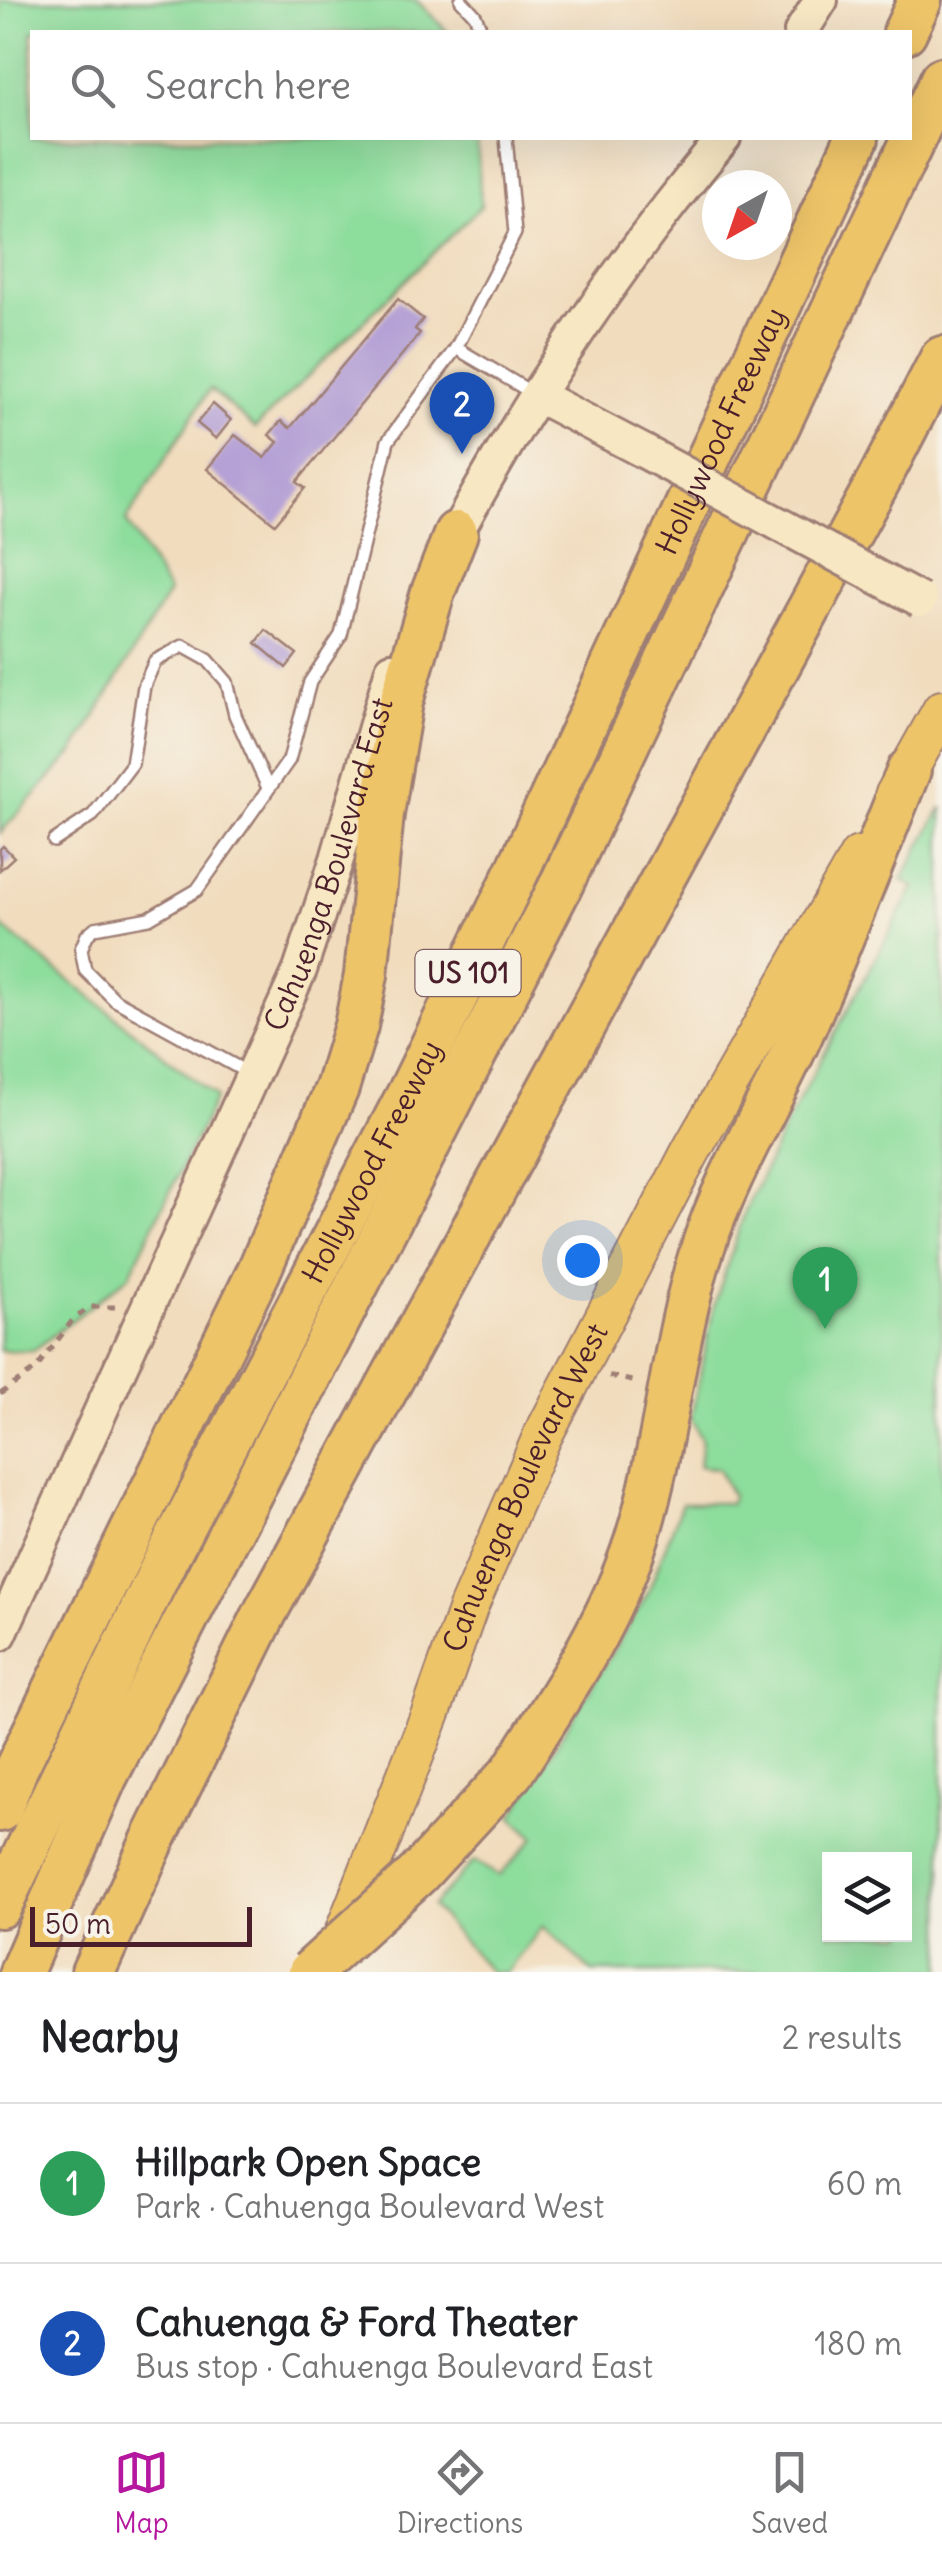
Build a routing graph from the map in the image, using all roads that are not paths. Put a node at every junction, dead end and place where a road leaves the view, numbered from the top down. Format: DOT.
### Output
graph roads {
  1 [pos="461,0"];
  2 [pos="821,0"];
  3 [pos="920,0"];
  4 [pos="481,30"];
  5 [pos="803,30"];
  6 [pos="906,30"];
  7 [pos="942,79"];
  8 [pos="506,140"];
  9 [pos="722,140"];
  10 [pos="855,140"];
  11 [pos="456,348"];
  12 [pos="942,358"];
  13 [pos="538,396"];
  14 [pos="456,533"];
  15 [pos="931,606"];
  16 [pos="942,710"];
  17 [pos="908,770"];
  18 [pos="268,788"];
  19 [pos="54,841"];
  20 [pos="254,1076"];
  21 [pos="0,1634"];
  22 [pos="0,1810"];
  23 [pos="0,1906"];
  24 [pos="22,1972"];
  25 [pos="93,1972"];
  26 [pos="310,1972"];
  27 [pos="329,1972"];
  1 -- 4 [label="lane"];
  2 -- 5 [label="main road"];
  3 -- 6 [label="highway"];
  7 -- 24 [label="highway"];
  8 -- 11 [label="lane"];
  9 -- 13 [label="main road, Cahuenga Boulevard East"];
  10 -- 23 [label="highway, Hollywood Freeway / US 101"];
  11 -- 13 [label="lane"];
  11 -- 18 [label="lane"];
  12 -- 25 [label="highway"];
  13 -- 14 [label="main road, Cahuenga Boulevard East"];
  13 -- 15 [label="main road, bridge"];
  14 -- 20 [label="main road, Cahuenga Boulevard East"];
  14 -- 22 [label="highway"];
  16 -- 17 [label="main road, Cahuenga Boulevard West"];
  17 -- 26 [label="highway, bridge"];
  17 -- 27 [label="main road, Cahuenga Boulevard West"];
  18 -- 19 [label="lane"];
  18 -- 20 [label="lane"];
  20 -- 21 [label="main road, Cahuenga Boulevard East"];
}
